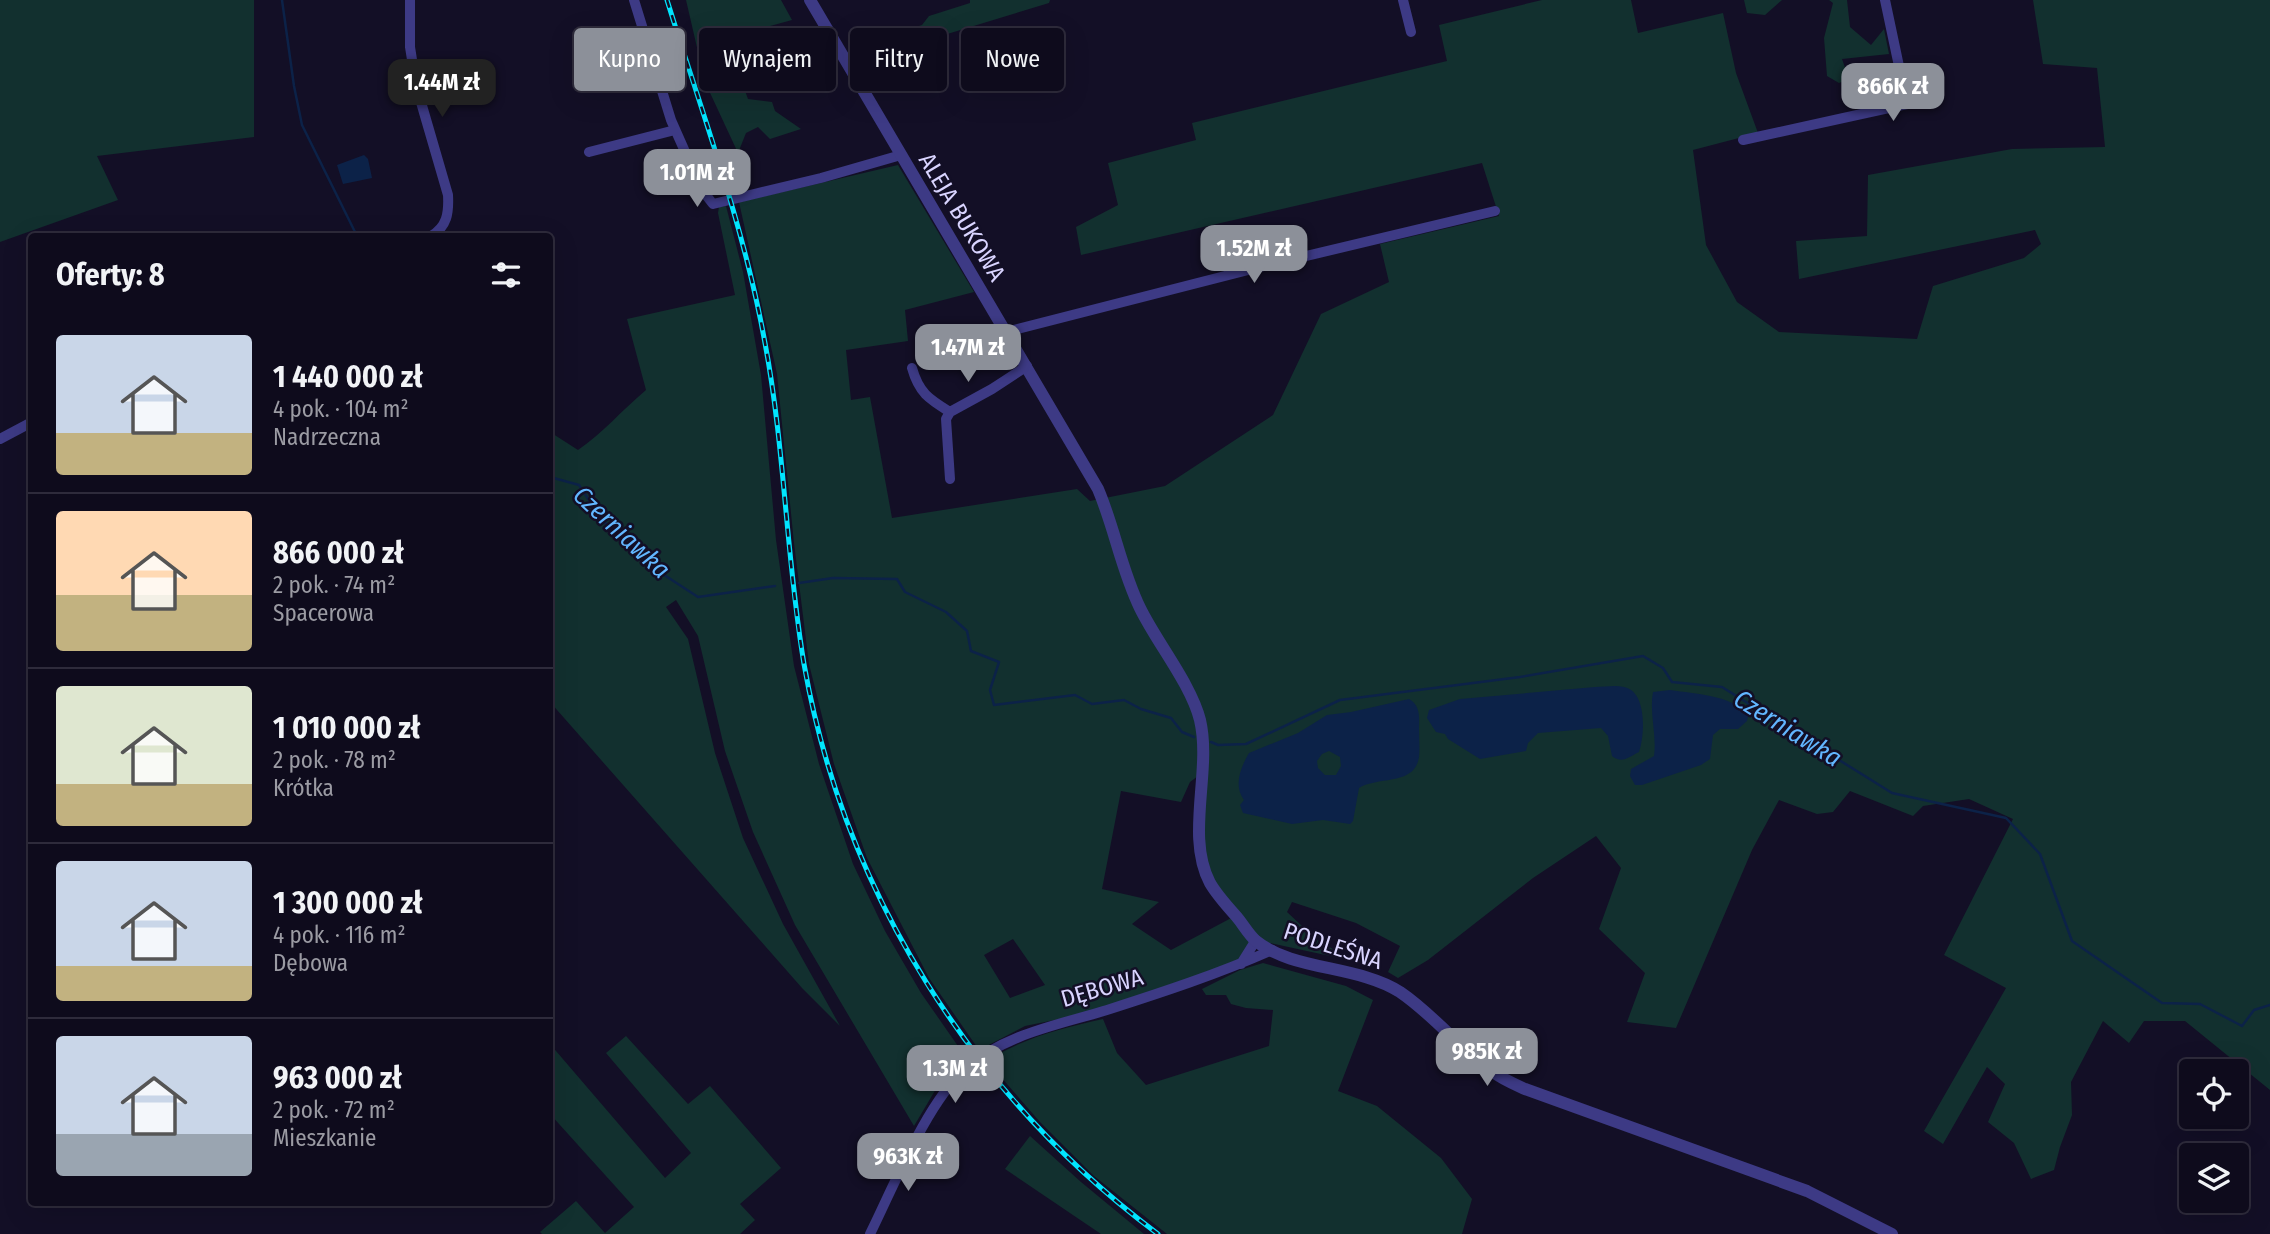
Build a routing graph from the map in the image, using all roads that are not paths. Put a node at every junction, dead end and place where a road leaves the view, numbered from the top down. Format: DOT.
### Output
graph roads {
  1 [pos="410,0"];
  2 [pos="634,0"];
  3 [pos="810,0"];
  4 [pos="1403,0"];
  5 [pos="1885,0"];
  6 [pos="1411,32"];
  7 [pos="675,130"];
  8 [pos="1743,140"];
  9 [pos="589,152"];
  10 [pos="901,155"];
  11 [pos="1495,211"];
  12 [pos="435,233"];
  13 [pos="1006,332"];
  14 [pos="1027,366"];
  15 [pos="912,368"];
  16 [pos="950,412"];
  17 [pos="28,424"];
  18 [pos="0,439"];
  19 [pos="950,479"];
  20 [pos="1115,531"];
  21 [pos="1256,940"];
  22 [pos="1272,950"];
  23 [pos="1241,964"];
  24 [pos="870,1234"];
  25 [pos="1892,1234"];
  1 -- 12 [label="street"];
  2 -- 7 [label="street"];
  3 -- 10 [label="street, ALEJA BUKOWA"];
  4 -- 6 [label="street"];
  5 -- 8 [label="street"];
  7 -- 9 [label="street"];
  7 -- 10 [label="street"];
  10 -- 13 [label="street, ALEJA BUKOWA"];
  11 -- 13 [label="street"];
  13 -- 14 [label="street, ALEJA BUKOWA"];
  14 -- 16 [label="street"];
  14 -- 20 [label="street, ALEJA BUKOWA"];
  15 -- 16 [label="street"];
  16 -- 19 [label="street"];
  17 -- 18 [label="street"];
  20 -- 21 [label="street, PODLEŚNA"];
  21 -- 22 [label="street, PODLEŚNA"];
  21 -- 23 [label="street"];
  22 -- 23 [label="street, DĘBOWA"];
  22 -- 25 [label="street, PODLEŚNA"];
  23 -- 24 [label="street, DĘBOWA"];
}
